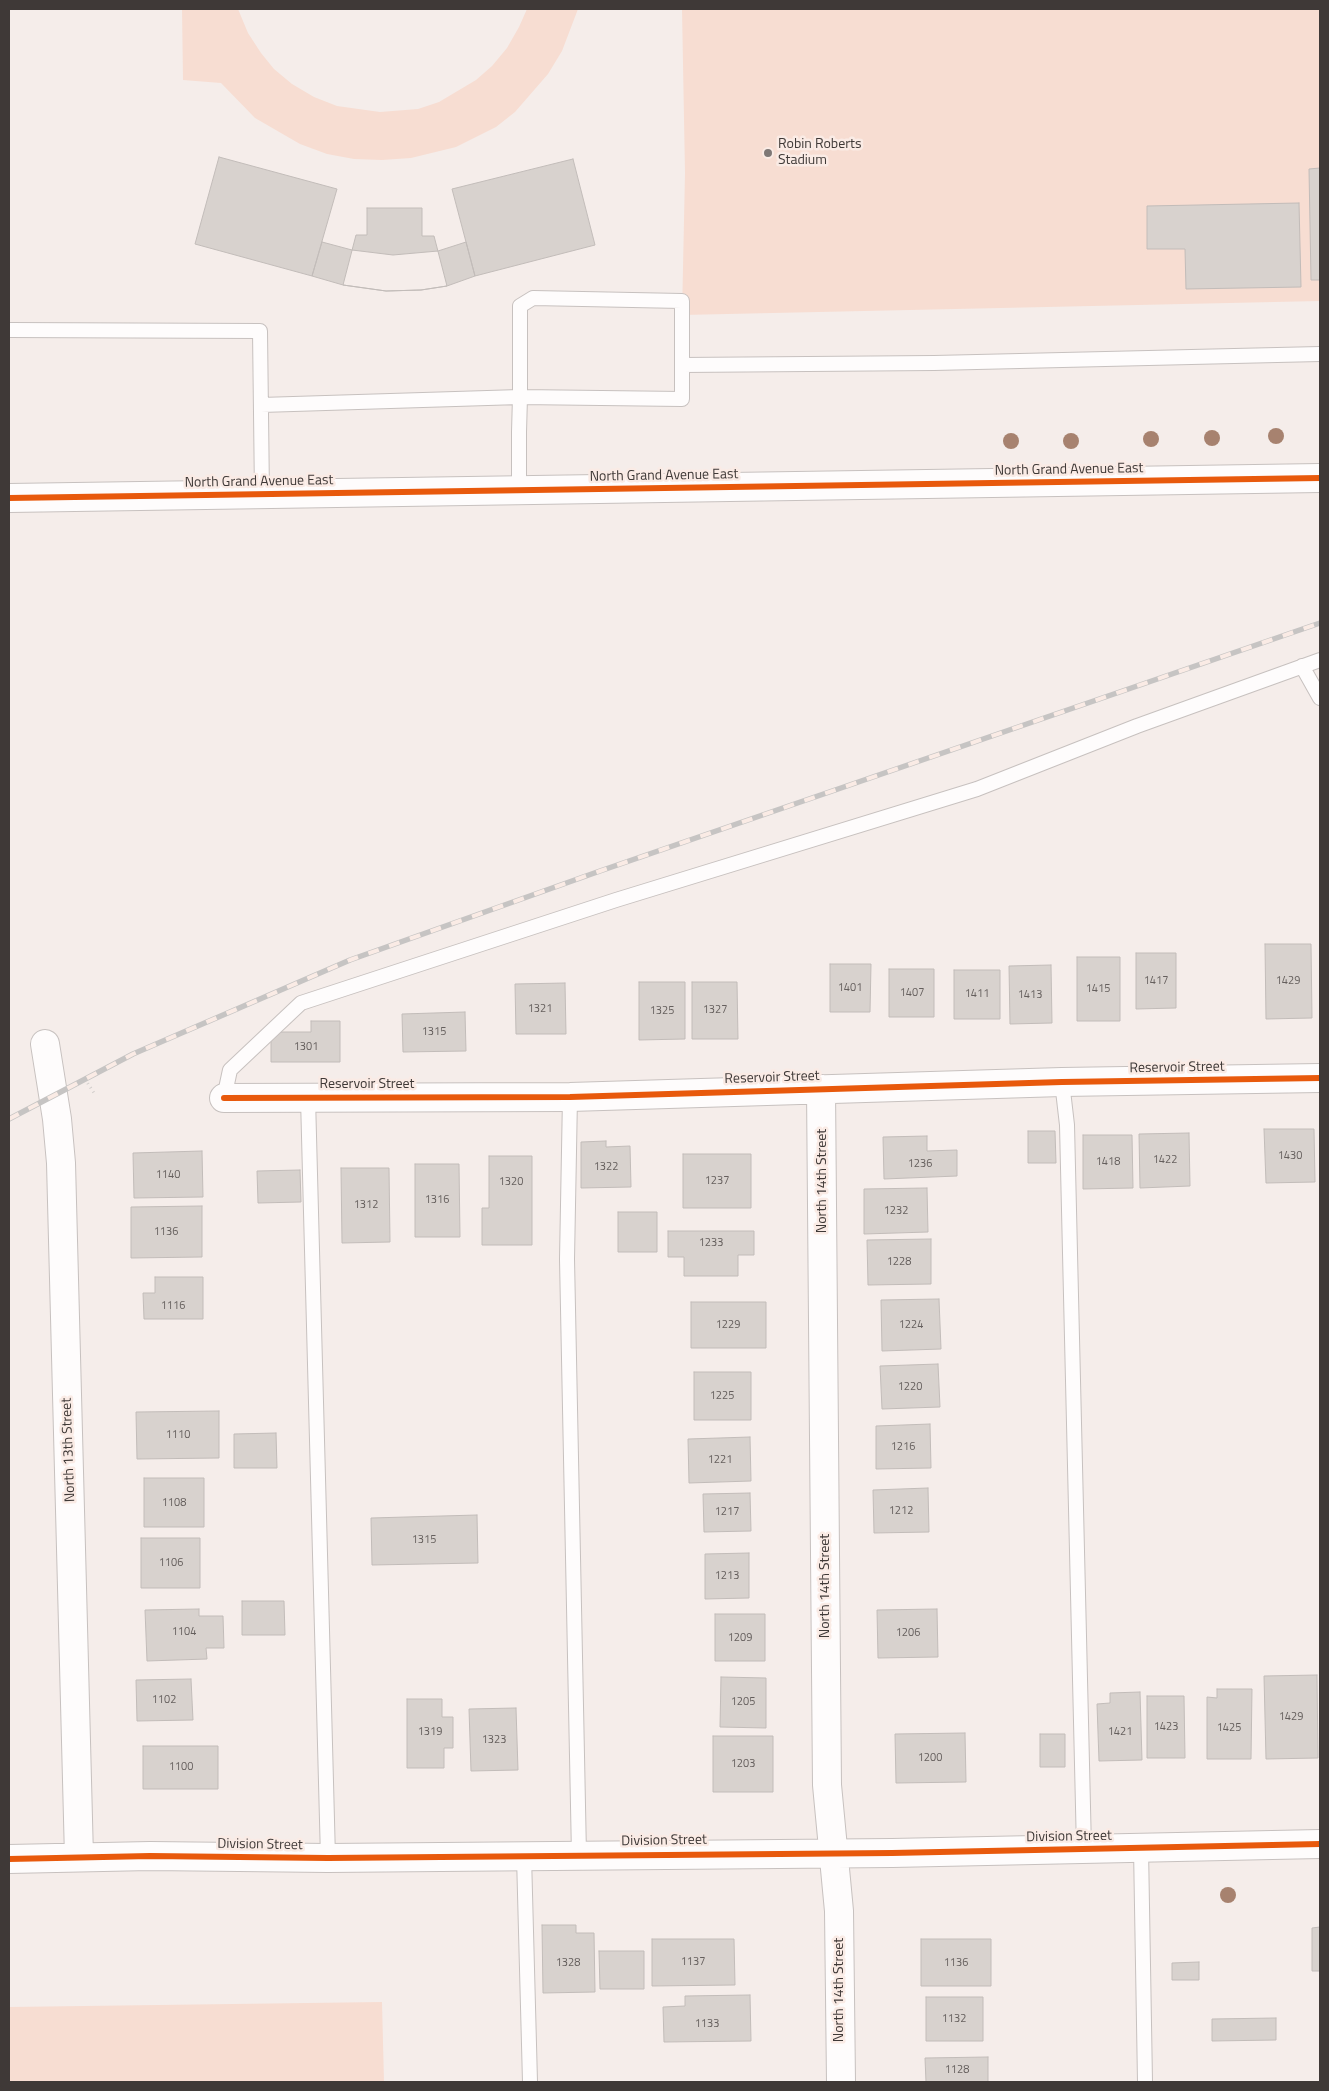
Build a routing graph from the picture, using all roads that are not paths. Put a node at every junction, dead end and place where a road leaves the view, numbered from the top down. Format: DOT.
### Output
graph roads {
  1 [pos="9,330"];
  2 [pos="1320,354"];
  3 [pos="682,364"];
  4 [pos="520,396"];
  5 [pos="261,405"];
  6 [pos="1320,478"];
  7 [pos="519,490"];
  8 [pos="262,495"];
  9 [pos="9,498"];
  10 [pos="1320,660"];
  11 [pos="1302,666"];
  12 [pos="1320,698"];
  13 [pos="45,1044"];
  14 [pos="1320,1078"];
  15 [pos="1062,1082"];
  16 [pos="822,1089"];
  17 [pos="570,1097"];
  18 [pos="224,1098"];
  19 [pos="308,1098"];
  20 [pos="1320,1844"];
  21 [pos="1141,1848"];
  22 [pos="1084,1849"];
  23 [pos="833,1852"];
  24 [pos="579,1854"];
  25 [pos="524,1856"];
  26 [pos="79,1857"];
  27 [pos="328,1858"];
  28 [pos="9,1859"];
  29 [pos="530,2082"];
  30 [pos="840,2082"];
  31 [pos="1145,2082"];
  1 -- 5 [label="lane"];
  2 -- 3 [label="lane"];
  3 -- 4 [label="lane"];
  3 -- 4 [label="lane"];
  4 -- 5 [label="lane"];
  4 -- 7 [label="lane"];
  5 -- 8 [label="lane"];
  6 -- 7 [label="street, North Grand Avenue East"];
  7 -- 8 [label="street, North Grand Avenue East"];
  8 -- 9 [label="street, North Grand Avenue East"];
  10 -- 11 [label="lane"];
  11 -- 12 [label="lane"];
  11 -- 18 [label="lane"];
  13 -- 26 [label="street, North 13th Street"];
  14 -- 15 [label="street, Reservoir Street"];
  15 -- 16 [label="street, Reservoir Street"];
  15 -- 22 [label="lane"];
  16 -- 17 [label="street, Reservoir Street"];
  16 -- 23 [label="street, North 14th Street"];
  17 -- 19 [label="street, Reservoir Street"];
  17 -- 24 [label="lane"];
  18 -- 19 [label="street, Reservoir Street"];
  19 -- 27 [label="lane"];
  20 -- 21 [label="street, Division Street"];
  21 -- 22 [label="street, Division Street"];
  21 -- 31 [label="lane"];
  22 -- 23 [label="street, Division Street"];
  23 -- 24 [label="street, Division Street"];
  23 -- 30 [label="street, North 14th Street"];
  24 -- 25 [label="street, Division Street"];
  25 -- 27 [label="street, Division Street"];
  25 -- 29 [label="lane"];
  26 -- 27 [label="street, Division Street"];
  26 -- 28 [label="street, Division Street"];
}
